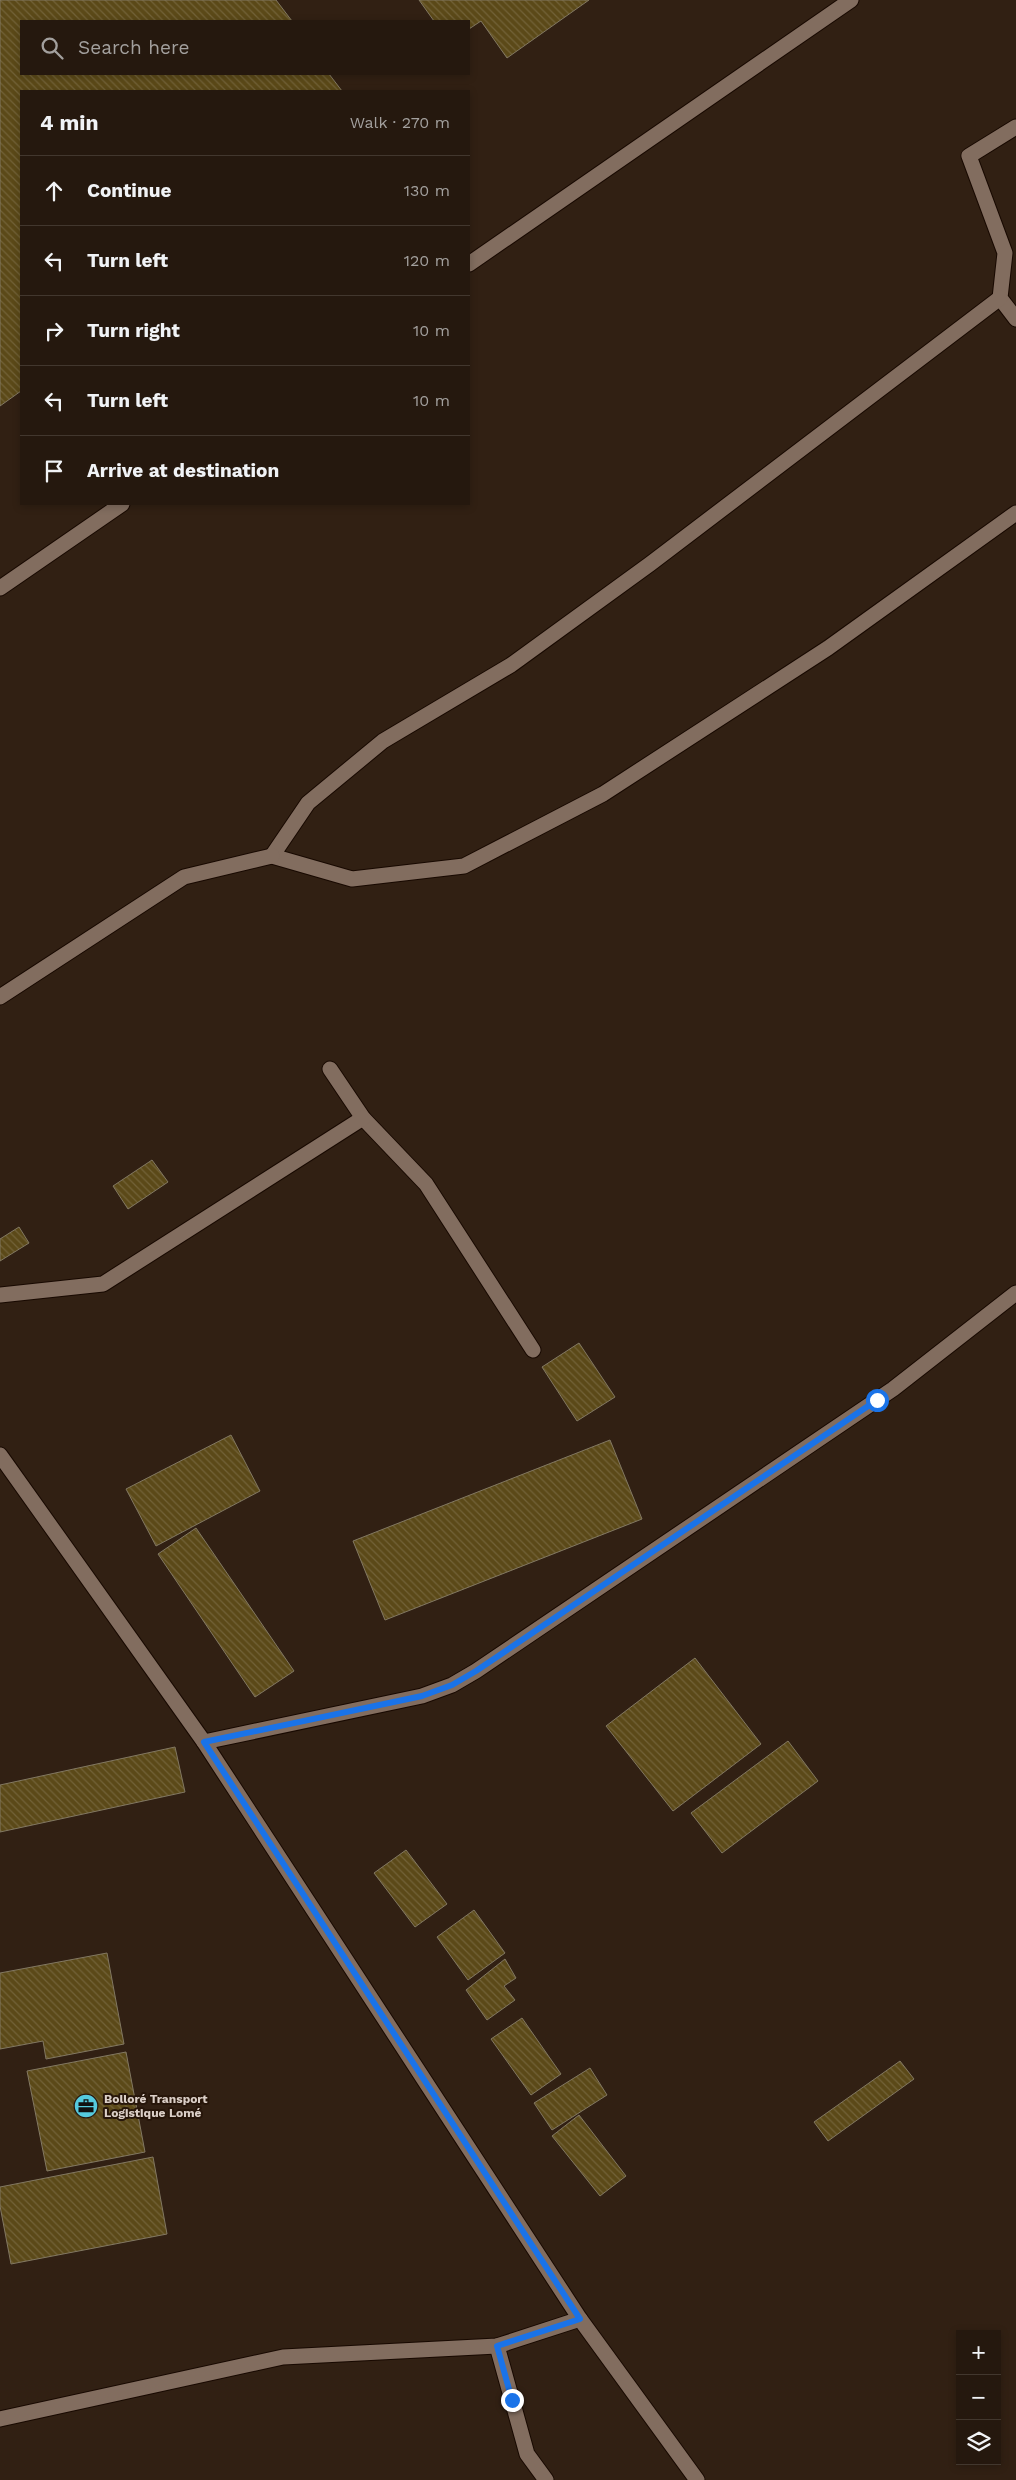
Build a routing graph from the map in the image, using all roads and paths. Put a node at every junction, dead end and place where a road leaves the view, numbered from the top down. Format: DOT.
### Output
graph roads {
  1 [pos="851,0"];
  2 [pos="1016,127"];
  3 [pos="470,263"];
  4 [pos="1000,298"];
  5 [pos="1016,319"];
  6 [pos="121,505"];
  7 [pos="1016,513"];
  8 [pos="0,588"];
  9 [pos="272,856"];
  10 [pos="0,997"];
  11 [pos="330,1069"];
  12 [pos="363,1118"];
  13 [pos="1016,1293"];
  14 [pos="0,1295"];
  15 [pos="533,1350"];
  16 [pos="0,1455"];
  17 [pos="204,1742"];
  18 [pos="580,2319"];
  19 [pos="497,2346"];
  20 [pos="0,2419"];
  21 [pos="546,2480"];
  22 [pos="697,2480"];
  1 -- 3 [label="street"];
  2 -- 4 [label="street"];
  4 -- 5 [label="street"];
  4 -- 9 [label="street"];
  6 -- 8 [label="street"];
  7 -- 9 [label="street"];
  9 -- 10 [label="street"];
  11 -- 12 [label="street"];
  12 -- 14 [label="street"];
  12 -- 15 [label="street"];
  13 -- 17 [label="street"];
  16 -- 17 [label="street"];
  17 -- 18 [label="street"];
  18 -- 19 [label="street"];
  18 -- 22 [label="street"];
  19 -- 20 [label="street"];
  19 -- 21 [label="street"];
}
